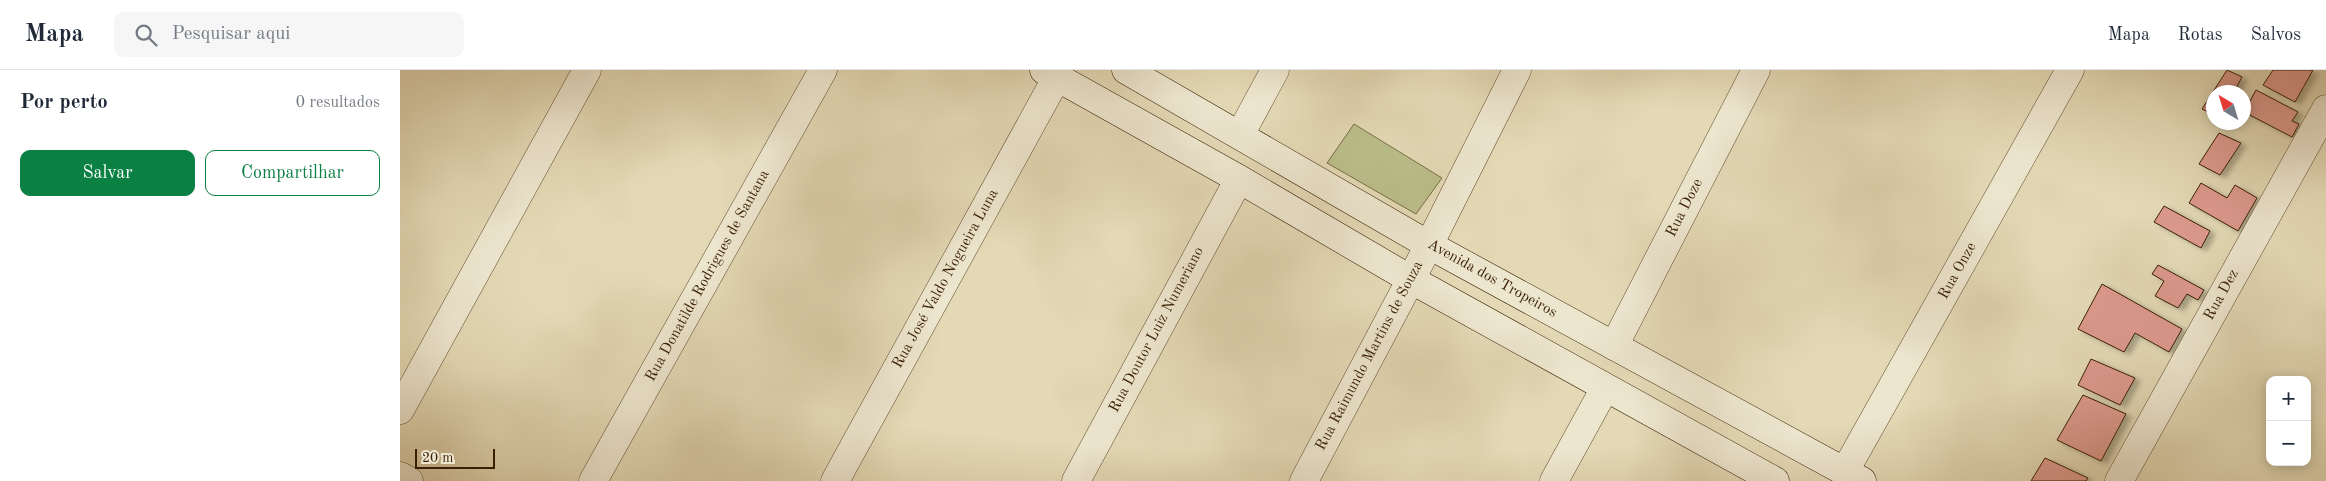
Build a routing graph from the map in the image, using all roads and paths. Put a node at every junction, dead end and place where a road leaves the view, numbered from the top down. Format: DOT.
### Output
graph roads {
  1 [pos="587,70"];
  2 [pos="823,70"];
  3 [pos="1126,70"];
  4 [pos="1275,70"];
  5 [pos="1517,70"];
  6 [pos="1756,70"];
  7 [pos="2070,70"];
  8 [pos="1051,74"];
  9 [pos="2326,109"];
  10 [pos="1240,135"];
  11 [pos="1239,179"];
  12 [pos="1429,244"];
  13 [pos="1410,279"];
  14 [pos="1614,346"];
  15 [pos="1605,388"];
  16 [pos="400,410"];
  17 [pos="400,476"];
  18 [pos="1854,476"];
  19 [pos="409,481"];
  20 [pos="593,481"];
  21 [pos="835,481"];
  22 [pos="1076,481"];
  23 [pos="1304,481"];
  24 [pos="1554,481"];
  25 [pos="1775,481"];
  26 [pos="2119,481"];
  1 -- 16 [label="street"];
  2 -- 20 [label="street, Rua Donatilde Rodrigues de Santana"];
  3 -- 10 [label="street, Avenida dos Tropeiros"];
  4 -- 10 [label="street"];
  5 -- 12 [label="street, Rua Raimundo Martins de Souza"];
  6 -- 14 [label="street, Rua Doze"];
  7 -- 18 [label="street, Rua Onze"];
  8 -- 11 [label="street"];
  8 -- 21 [label="street, Rua José Valdo Nogueira Luna"];
  9 -- 26 [label="street, Rua Dez"];
  10 -- 12 [label="street, Avenida dos Tropeiros"];
  11 -- 13 [label="street"];
  11 -- 22 [label="street, Rua Doutor Luiz Numeriano"];
  12 -- 13 [label="street, Rua Raimundo Martins de Souza"];
  12 -- 14 [label="street, Avenida dos Tropeiros"];
  13 -- 15 [label="street"];
  13 -- 23 [label="street, Rua Raimundo Martins de Souza"];
  14 -- 18 [label="street, Avenida dos Tropeiros"];
  15 -- 24 [label="street"];
  15 -- 25 [label="street"];
  17 -- 19 [label="street"];
}
